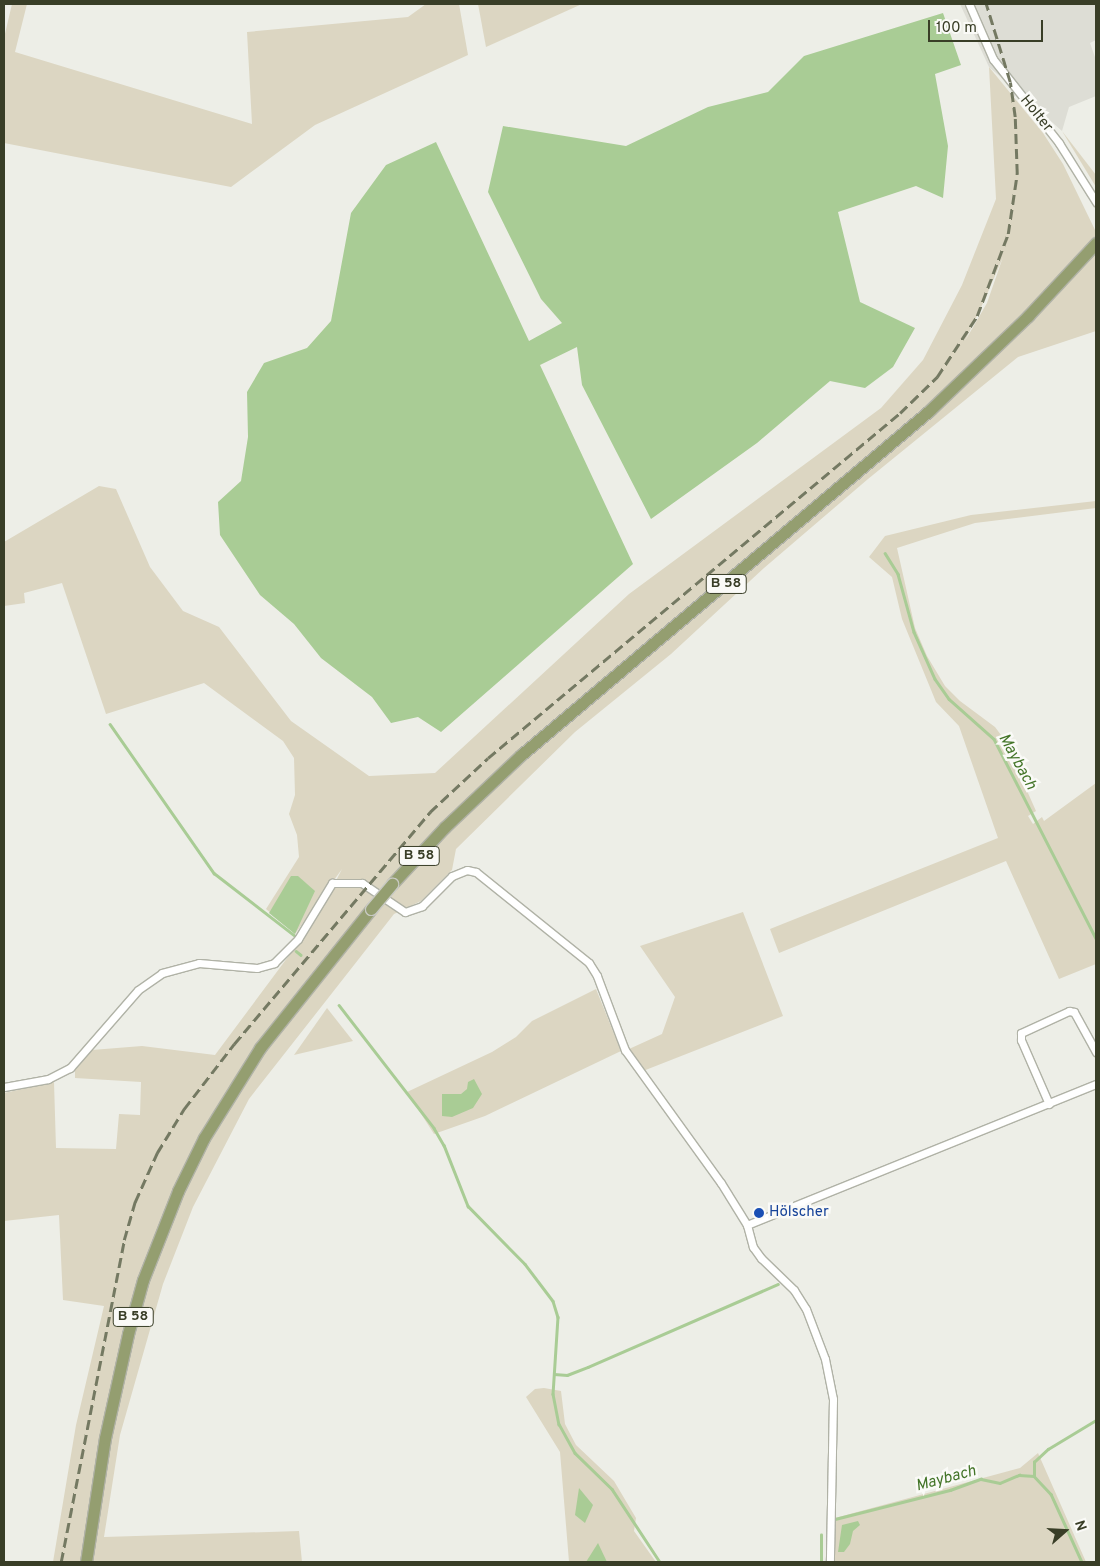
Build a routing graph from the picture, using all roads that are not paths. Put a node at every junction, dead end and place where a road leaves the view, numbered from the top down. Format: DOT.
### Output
graph roads {
  1 [pos="969,4"];
  2 [pos="1096,202"];
  3 [pos="1092,247"];
  4 [pos="1096,1052"];
  5 [pos="1096,1084"];
  6 [pos="4,1087"];
  7 [pos="1048,1104"];
  8 [pos="747,1225"];
  9 [pos="86,1562"];
  10 [pos="830,1562"];
  1 -- 2 [label="street, Holter"];
  3 -- 9 [label="main road, B 58, bridge"];
  4 -- 7 [label="street"];
  5 -- 7 [label="street"];
  6 -- 8 [label="street"];
  7 -- 8 [label="street"];
  8 -- 10 [label="street"];
}
